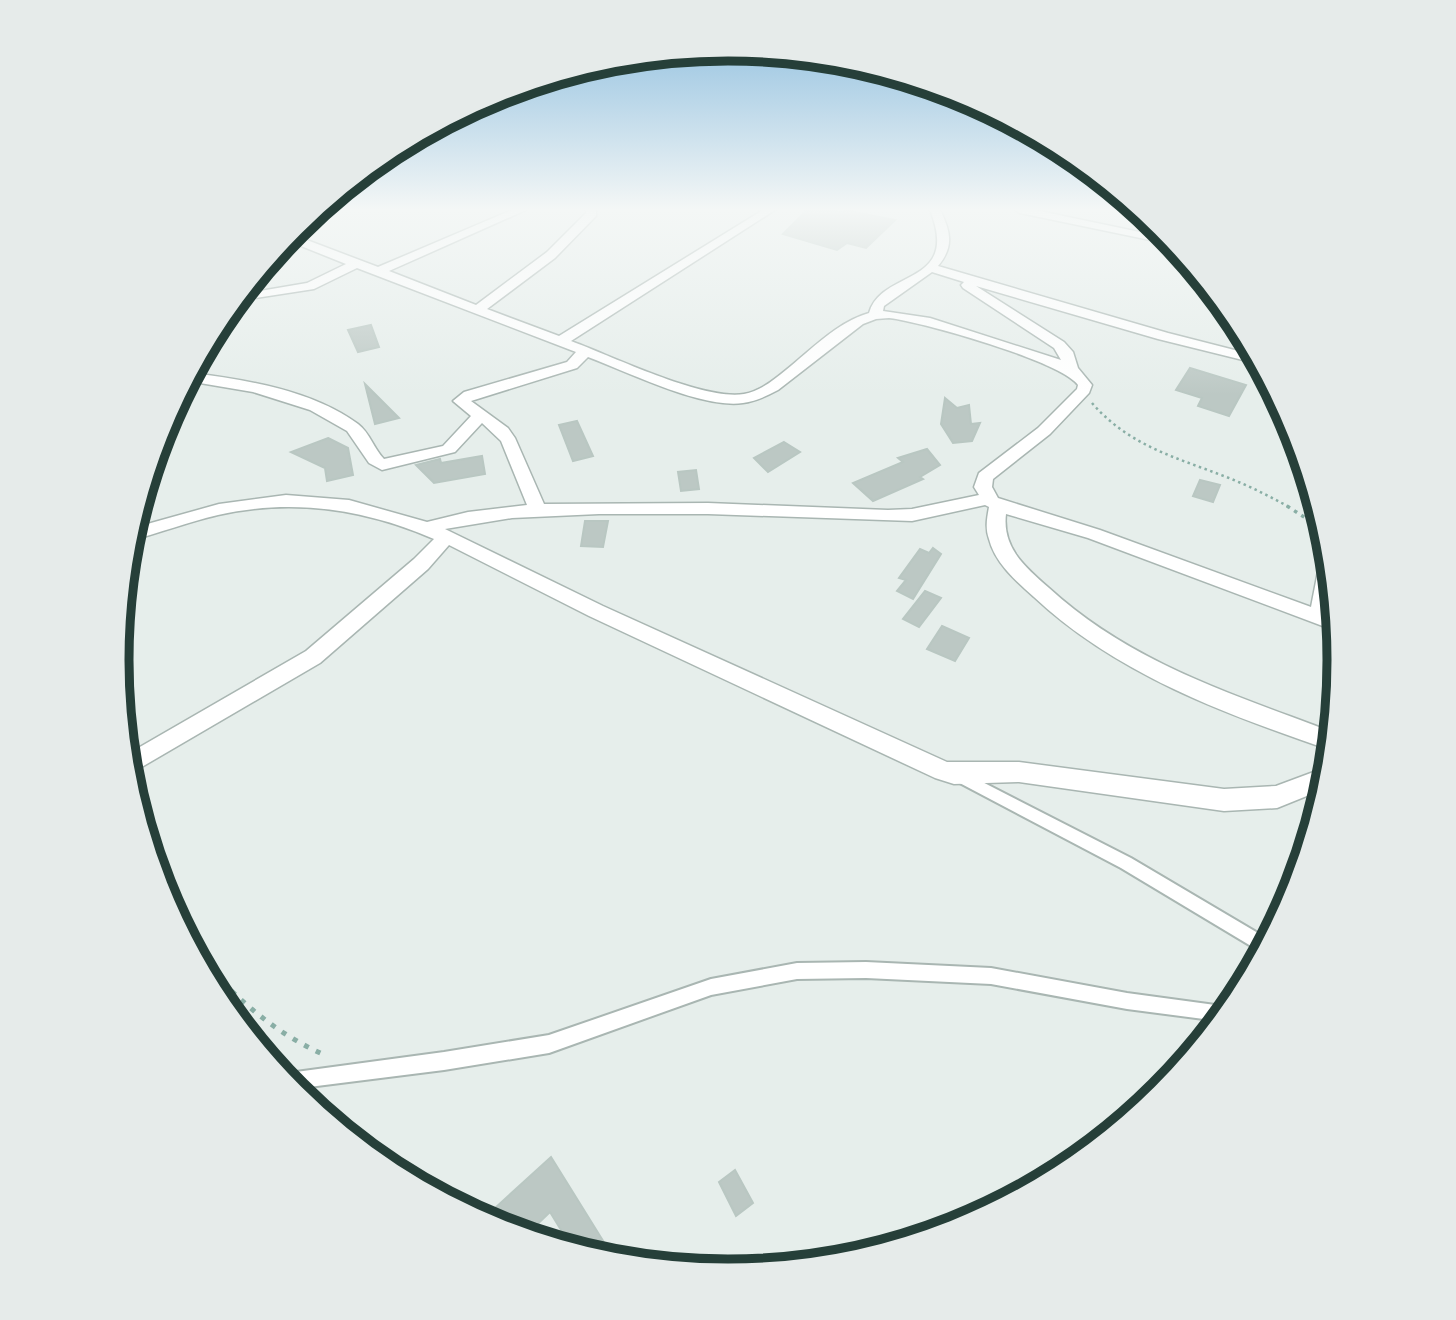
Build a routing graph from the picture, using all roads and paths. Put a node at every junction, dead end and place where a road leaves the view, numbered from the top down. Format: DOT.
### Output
graph roads {
  1 [pos="339,272"];
  2 [pos="381,272"];
  3 [pos="527,272"];
  4 [pos="672,272"];
  5 [pos="925,272"];
  6 [pos="943,272"];
  7 [pos="951,274"];
  8 [pos="253,296"];
  9 [pos="480,308"];
  10 [pos="875,315"];
  11 [pos="559,342"];
  12 [pos="583,351"];
  13 [pos="1244,357"];
  14 [pos="1071,370"];
  15 [pos="200,379"];
  16 [pos="1084,390"];
  17 [pos="480,416"];
  18 [pos="993,502"];
  19 [pos="538,511"];
  20 [pos="1309,519"];
  21 [pos="425,529"];
  22 [pos="144,531"];
  23 [pos="445,538"];
  24 [pos="1325,620"];
  25 [pos="1322,737"];
  26 [pos="138,760"];
  27 [pos="954,774"];
  28 [pos="1314,782"];
  29 [pos="1257,941"];
  30 [pos="224,984"];
  31 [pos="1212,1012"];
  32 [pos="361,1071"];
  33 [pos="301,1079"];
  1 -- 8 [label="street"];
  2 -- 9 [label="street"];
  3 -- 9 [label="street"];
  4 -- 11 [label="street"];
  5 -- 10 [label="street"];
  6 -- 7 [label="street"];
  7 -- 13 [label="street"];
  7 -- 14 [label="street"];
  9 -- 11 [label="street"];
  10 -- 12 [label="street"];
  10 -- 14 [label="street"];
  11 -- 12 [label="street"];
  12 -- 17 [label="street"];
  14 -- 16 [label="street"];
  15 -- 17 [label="street"];
  16 -- 18 [label="street"];
  16 -- 20 [label="path"];
  17 -- 19 [label="street"];
  18 -- 19 [label="street"];
  18 -- 24 [label="street"];
  18 -- 25 [label="street"];
  19 -- 21 [label="street"];
  21 -- 22 [label="street"];
  21 -- 23 [label="street"];
  23 -- 26 [label="street"];
  23 -- 27 [label="street"];
  27 -- 28 [label="street"];
  27 -- 29 [label="lane"];
  30 -- 32 [label="path"];
  31 -- 32 [label="lane"];
  32 -- 33 [label="lane"];
}
